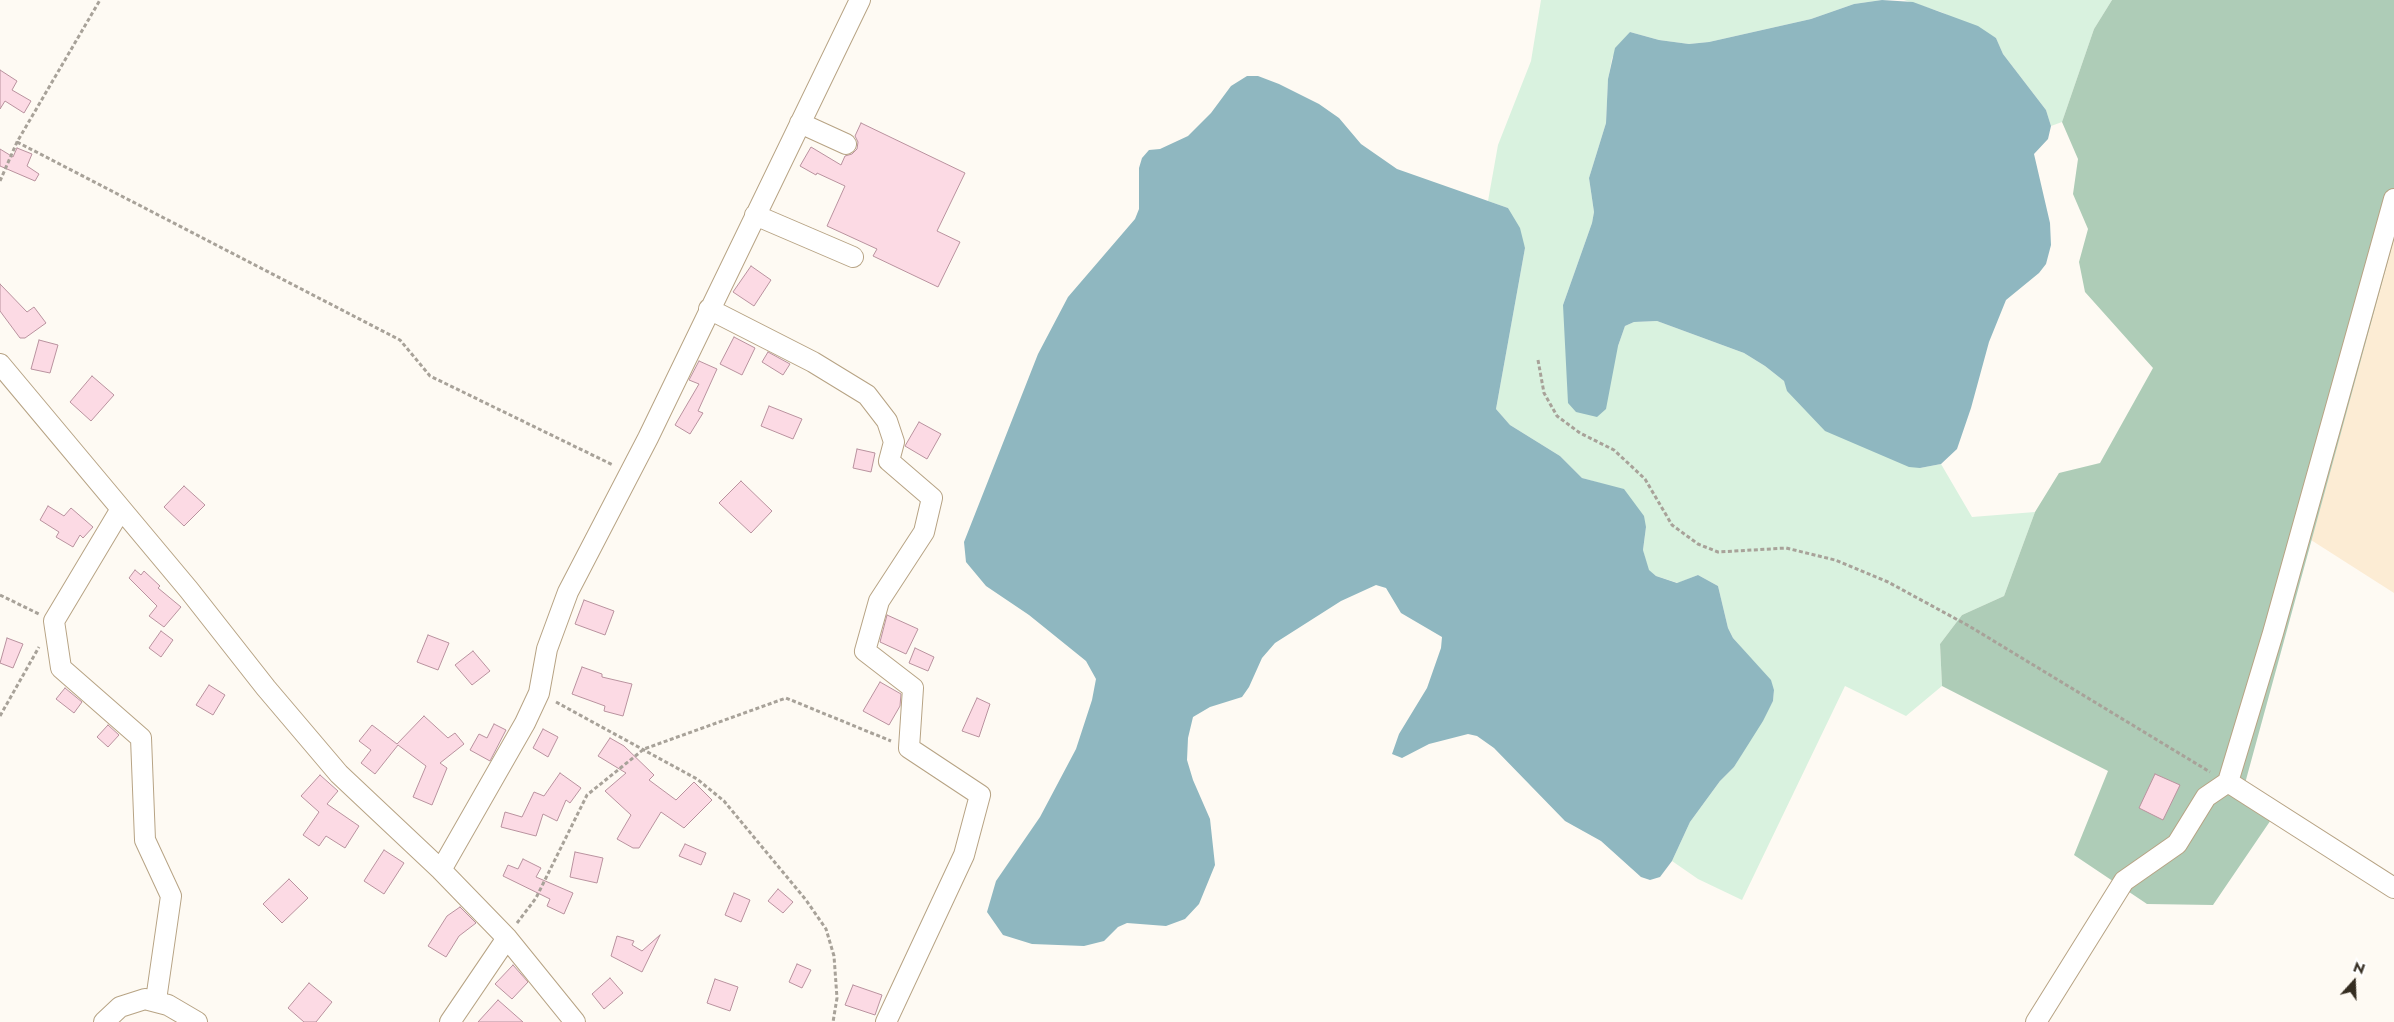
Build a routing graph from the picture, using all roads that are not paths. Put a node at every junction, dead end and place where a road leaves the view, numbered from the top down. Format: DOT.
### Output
graph roads {
  1 [pos="860,0"];
  2 [pos="800,123"];
  3 [pos="846,144"];
  4 [pos="2394,199"];
  5 [pos="755,215"];
  6 [pos="853,257"];
  7 [pos="709,309"];
  8 [pos="0,364"];
  9 [pos="121,510"];
  10 [pos="2228,782"];
  11 [pos="441,870"];
  12 [pos="2394,888"];
  13 [pos="507,938"];
  14 [pos="156,1000"];
  15 [pos="104,1022"];
  16 [pos="197,1022"];
  17 [pos="450,1022"];
  18 [pos="575,1022"];
  19 [pos="886,1022"];
  20 [pos="2036,1022"];
  1 -- 2 [label="street"];
  2 -- 3 [label="street"];
  2 -- 5 [label="street"];
  4 -- 10 [label="street"];
  5 -- 6 [label="street"];
  5 -- 7 [label="street"];
  7 -- 11 [label="street"];
  7 -- 19 [label="street"];
  8 -- 9 [label="street"];
  9 -- 11 [label="street"];
  9 -- 14 [label="street"];
  10 -- 12 [label="street"];
  10 -- 20 [label="street"];
  11 -- 13 [label="street"];
  13 -- 17 [label="street"];
  13 -- 18 [label="street"];
  14 -- 15 [label="street"];
  14 -- 16 [label="street"];
}
